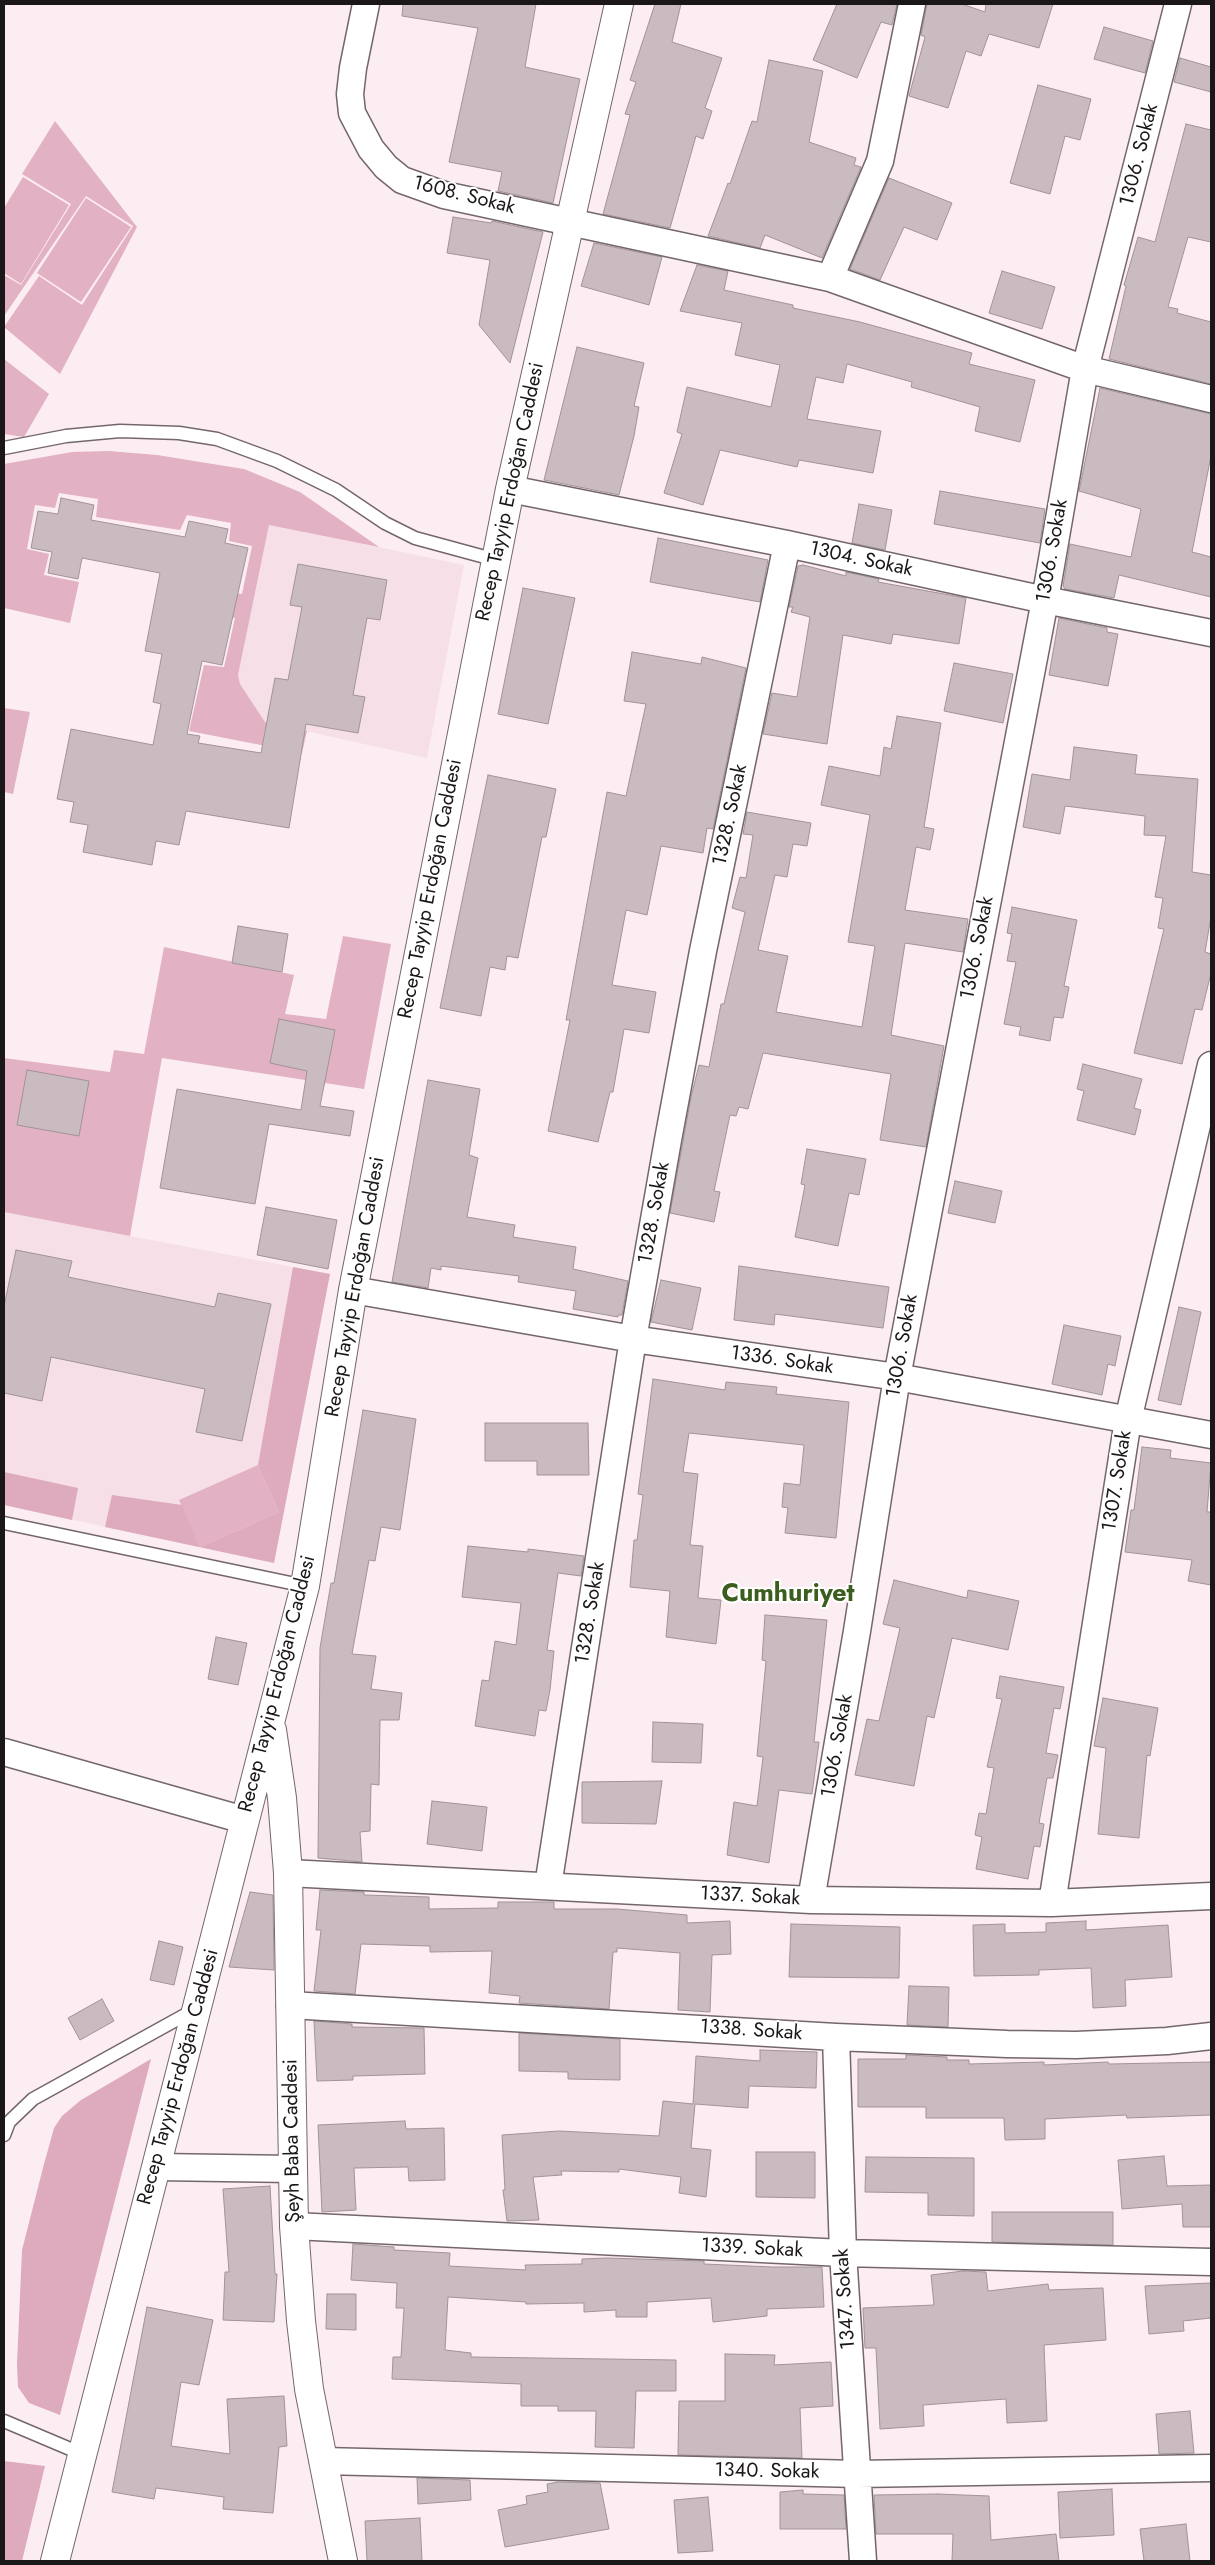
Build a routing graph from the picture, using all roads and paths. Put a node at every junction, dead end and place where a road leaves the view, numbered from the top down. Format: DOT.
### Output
graph roads {
  1 [pos="366,4"];
  2 [pos="619,4"];
  3 [pos="912,4"];
  4 [pos="1178,4"];
  5 [pos="570,220"];
  6 [pos="830,278"];
  7 [pos="1085,369"];
  8 [pos="1211,399"];
  9 [pos="4,448"];
  10 [pos="510,489"];
  11 [pos="787,544"];
  12 [pos="496,560"];
  13 [pos="1045,600"];
  14 [pos="1211,633"];
  15 [pos="1211,1065"];
  16 [pos="353,1290"];
  17 [pos="633,1339"];
  18 [pos="897,1377"];
  19 [pos="1128,1420"];
  20 [pos="1211,1435"];
  21 [pos="4,1523"];
  22 [pos="305,1586"];
  23 [pos="270,1718"];
  24 [pos="4,1752"];
  25 [pos="244,1820"];
  26 [pos="288,1873"];
  27 [pos="548,1886"];
  28 [pos="1211,1896"];
  29 [pos="811,1900"];
  30 [pos="1052,1903"];
  31 [pos="290,2006"];
  32 [pos="198,2007"];
  33 [pos="1211,2036"];
  34 [pos="836,2037"];
  35 [pos="4,2135"];
  36 [pos="156,2167"];
  37 [pos="293,2169"];
  38 [pos="294,2226"];
  39 [pos="843,2254"];
  40 [pos="1211,2262"];
  41 [pos="4,2421"];
  42 [pos="82,2454"];
  43 [pos="323,2461"];
  44 [pos="1211,2468"];
  45 [pos="858,2474"];
  46 [pos="54,2561"];
  47 [pos="343,2561"];
  48 [pos="863,2561"];
  1 -- 5 [label="street, 1608. Sokak"];
  2 -- 5 [label="street, Recep Tayyip Erdoğan Caddesi"];
  3 -- 6 [label="street"];
  4 -- 7 [label="street, 1306. Sokak"];
  5 -- 6 [label="street, 1608. Sokak"];
  5 -- 10 [label="street, Recep Tayyip Erdoğan Caddesi"];
  6 -- 7 [label="street, 1608. Sokak"];
  7 -- 8 [label="street, 1608. Sokak"];
  7 -- 13 [label="street, 1306. Sokak"];
  9 -- 12 [label="lane"];
  10 -- 11 [label="street, 1304. Sokak"];
  10 -- 12 [label="street, Recep Tayyip Erdoğan Caddesi"];
  11 -- 13 [label="street, 1304. Sokak"];
  11 -- 17 [label="street, 1328. Sokak"];
  12 -- 16 [label="street, Recep Tayyip Erdoğan Caddesi"];
  13 -- 14 [label="street, 1304. Sokak"];
  13 -- 18 [label="street, 1306. Sokak"];
  15 -- 19 [label="street, 1307. Sokak"];
  16 -- 17 [label="street, 1336. Sokak"];
  16 -- 22 [label="street, Recep Tayyip Erdoğan Caddesi"];
  17 -- 18 [label="street, 1336. Sokak"];
  17 -- 27 [label="street, 1328. Sokak"];
  18 -- 19 [label="street, 1336. Sokak"];
  18 -- 29 [label="street, 1306. Sokak"];
  19 -- 20 [label="street, 1336. Sokak"];
  19 -- 30 [label="street, 1307. Sokak"];
  21 -- 22 [label="lane"];
  22 -- 23 [label="street, Recep Tayyip Erdoğan Caddesi"];
  23 -- 25 [label="street, Recep Tayyip Erdoğan Caddesi"];
  23 -- 26 [label="street, Şeyh Baba Caddesi"];
  24 -- 25 [label="street"];
  25 -- 32 [label="street, Recep Tayyip Erdoğan Caddesi"];
  26 -- 27 [label="street, 1337. Sokak"];
  26 -- 31 [label="street, Şeyh Baba Caddesi"];
  27 -- 29 [label="street, 1337. Sokak"];
  28 -- 30 [label="street, 1337. Sokak"];
  29 -- 30 [label="street, 1337. Sokak"];
  31 -- 34 [label="street, 1338. Sokak"];
  31 -- 37 [label="street, Şeyh Baba Caddesi"];
  32 -- 35 [label="lane"];
  32 -- 36 [label="street, Recep Tayyip Erdoğan Caddesi"];
  33 -- 34 [label="street, 1338. Sokak"];
  34 -- 39 [label="street, 1347. Sokak"];
  36 -- 37 [label="street"];
  36 -- 42 [label="street, Recep Tayyip Erdoğan Caddesi"];
  37 -- 38 [label="street, Şeyh Baba Caddesi"];
  38 -- 39 [label="street, 1339. Sokak"];
  38 -- 43 [label="street, Şeyh Baba Caddesi"];
  39 -- 40 [label="street, 1339. Sokak"];
  39 -- 45 [label="street, 1347. Sokak"];
  41 -- 42 [label="lane"];
  42 -- 46 [label="street, Recep Tayyip Erdoğan Caddesi"];
  43 -- 45 [label="street, 1340. Sokak"];
  43 -- 47 [label="street, Şeyh Baba Caddesi"];
  44 -- 45 [label="street, 1340. Sokak"];
  45 -- 48 [label="street, 1347. Sokak"];
}
